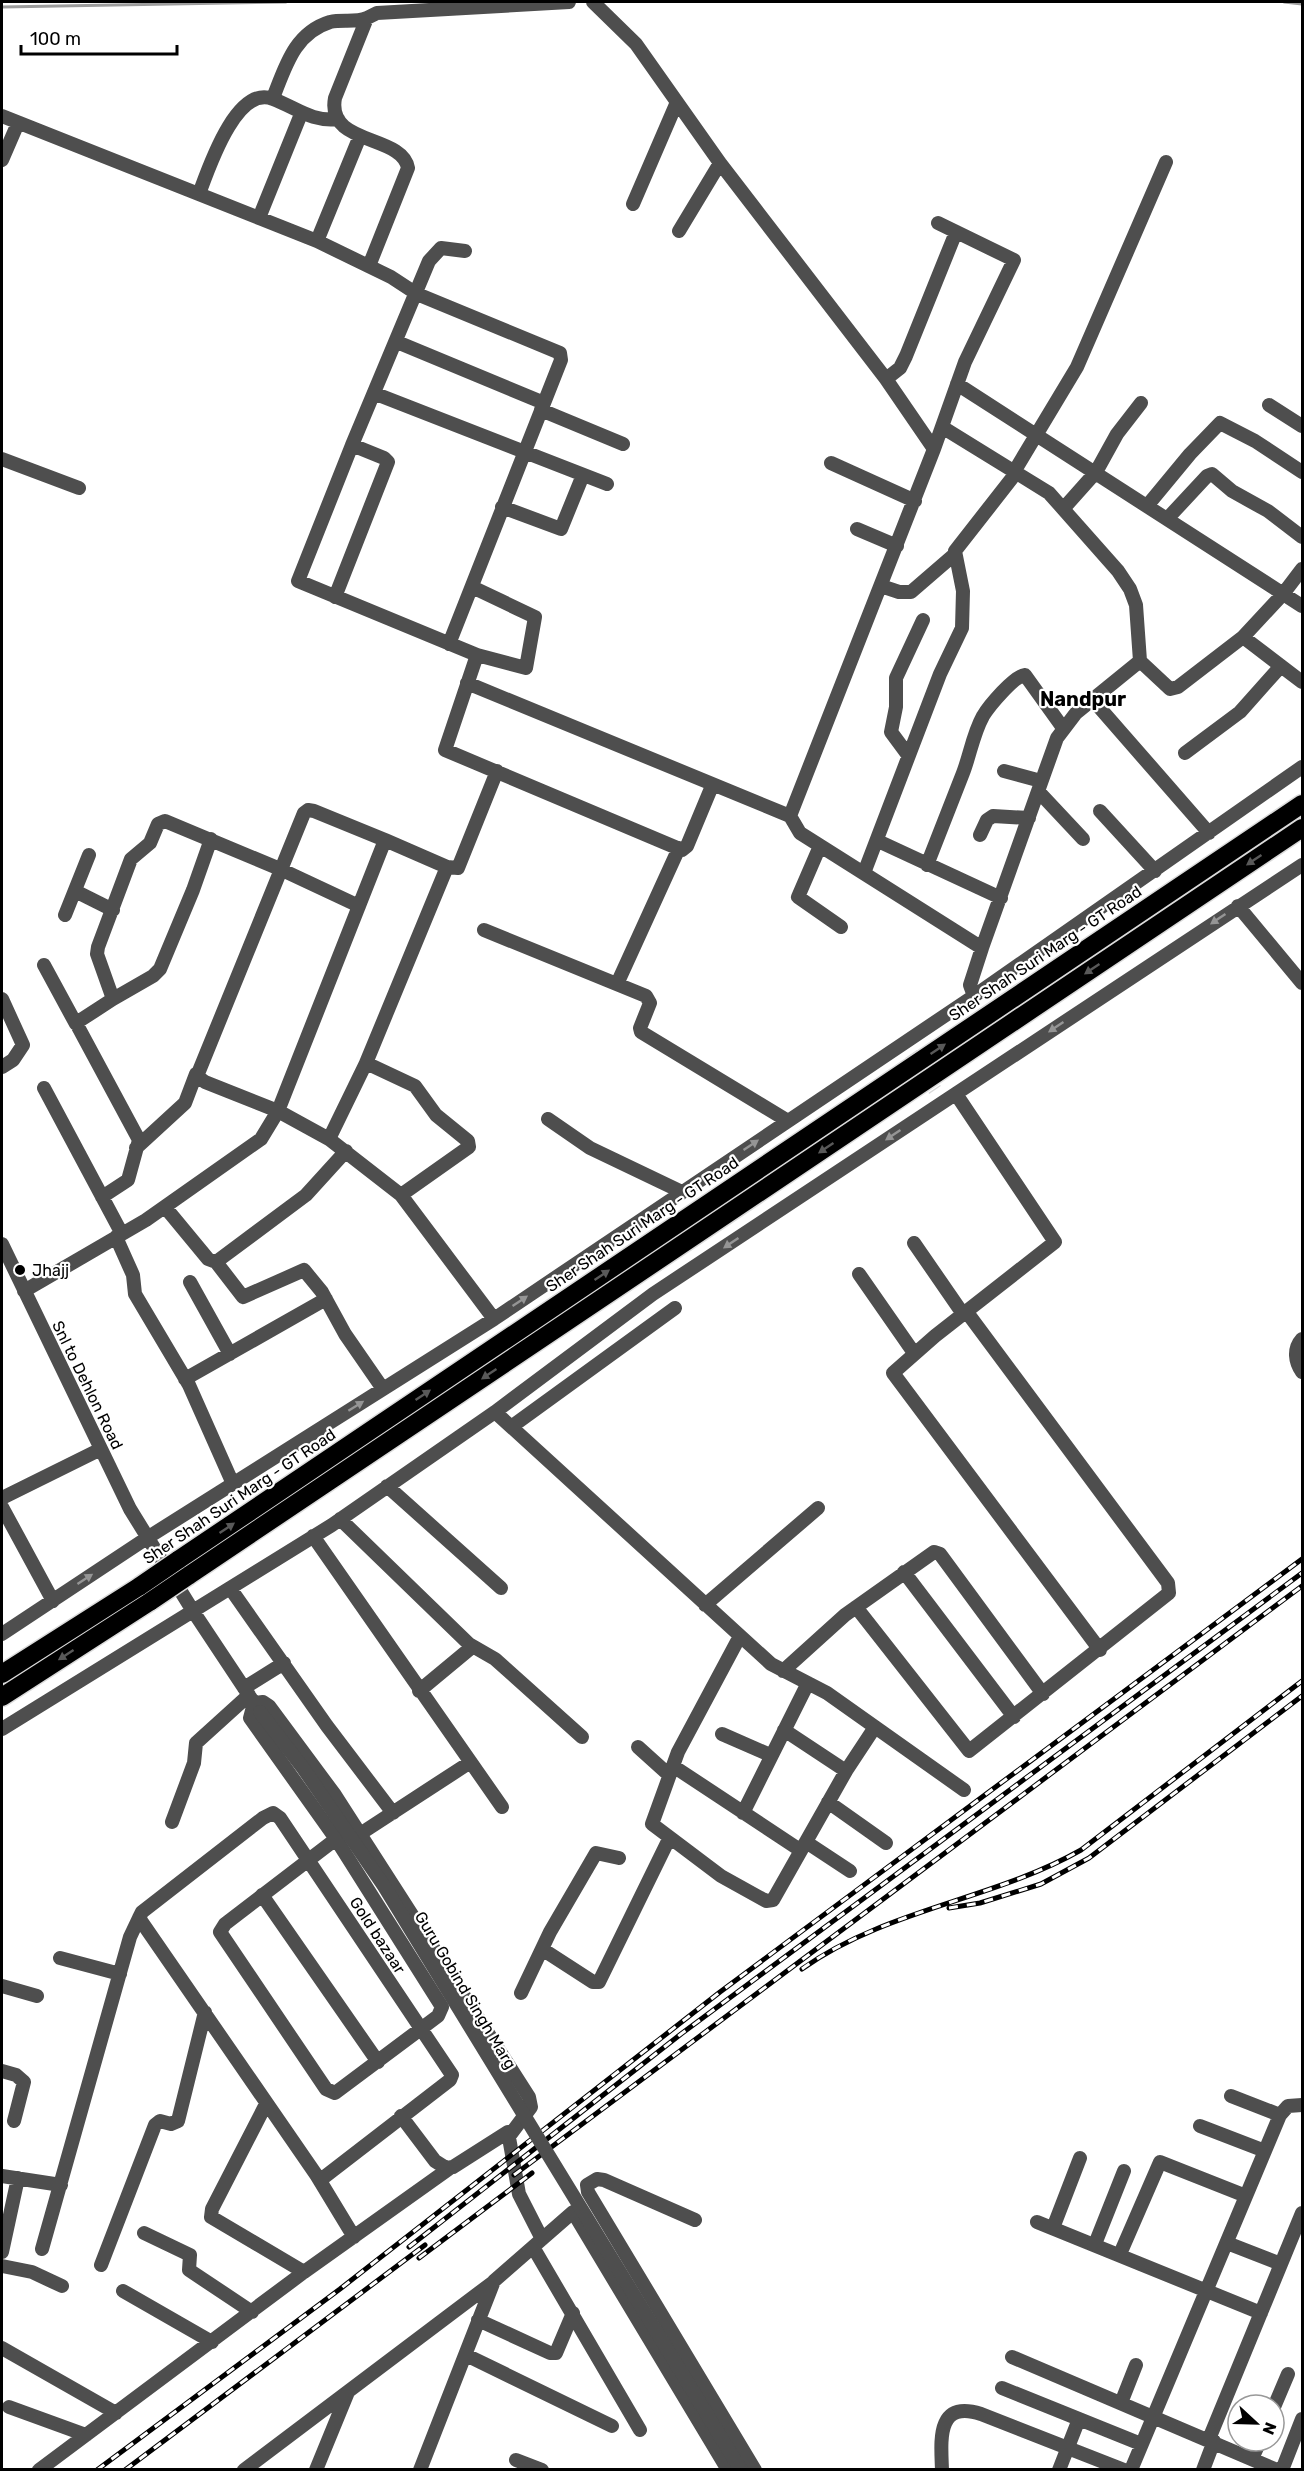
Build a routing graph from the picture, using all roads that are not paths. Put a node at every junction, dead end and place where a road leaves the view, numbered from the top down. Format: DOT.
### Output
graph roads {
  1 [pos="568,2"];
  2 [pos="593,2"];
  3 [pos="367,18"];
  4 [pos="273,99"];
  5 [pos="677,102"];
  6 [pos="301,114"];
  7 [pos="2,116"];
  8 [pos="338,119"];
  9 [pos="18,123"];
  10 [pos="360,136"];
  11 [pos="2,160"];
  12 [pos="1166,162"];
  13 [pos="720,163"];
  14 [pos="199,194"];
  15 [pos="633,204"];
  16 [pos="259,218"];
  17 [pos="938,223"];
  18 [pos="678,231"];
  19 [pos="956,232"];
  20 [pos="317,241"];
  21 [pos="465,251"];
  22 [pos="369,266"];
  23 [pos="417,294"];
  24 [pos="397,342"];
  25 [pos="886,380"];
  26 [pos="957,384"];
  27 [pos="376,394"];
  28 [pos="1141,402"];
  29 [pos="1269,405"];
  30 [pos="542,406"];
  31 [pos="1302,426"];
  32 [pos="942,427"];
  33 [pos="1037,435"];
  34 [pos="623,444"];
  35 [pos="352,445"];
  36 [pos="934,449"];
  37 [pos="523,453"];
  38 [pos="2,459"];
  39 [pos="831,463"];
  40 [pos="1015,472"];
  41 [pos="1096,472"];
  42 [pos="1302,472"];
  43 [pos="583,475"];
  44 [pos="607,484"];
  45 [pos="79,488"];
  46 [pos="915,501"];
  47 [pos="1147,506"];
  48 [pos="502,507"];
  49 [pos="1064,508"];
  50 [pos="1167,519"];
  51 [pos="857,530"];
  52 [pos="1302,537"];
  53 [pos="897,546"];
  54 [pos="955,554"];
  55 [pos="1302,569"];
  56 [pos="881,586"];
  57 [pos="472,587"];
  58 [pos="1283,594"];
  59 [pos="335,597"];
  60 [pos="1302,606"];
  61 [pos="922,620"];
  62 [pos="1243,637"];
  63 [pos="450,644"];
  64 [pos="477,655"];
  65 [pos="1140,661"];
  66 [pos="1281,666"];
  67 [pos="1302,682"];
  68 [pos="467,683"];
  69 [pos="1092,699"];
  70 [pos="1063,728"];
  71 [pos="1185,753"];
  72 [pos="908,755"];
  73 [pos="1302,767"];
  74 [pos="496,771"];
  75 [pos="1004,771"];
  76 [pos="712,786"];
  77 [pos="1040,786"];
  78 [pos="1302,804"];
  79 [pos="1100,811"];
  80 [pos="790,816"];
  81 [pos="1029,818"];
  82 [pos="1302,828"];
  83 [pos="1209,833"];
  84 [pos="980,835"];
  85 [pos="1083,838"];
  86 [pos="211,839"];
  87 [pos="385,840"];
  88 [pos="878,841"];
  89 [pos="820,846"];
  90 [pos="679,848"];
  91 [pos="89,855"];
  92 [pos="927,864"];
  93 [pos="1302,865"];
  94 [pos="447,867"];
  95 [pos="280,869"];
  96 [pos="1155,871"];
  97 [pos="864,873"];
  98 [pos="75,891"];
  99 [pos="1001,898"];
  100 [pos="359,906"];
  101 [pos="1238,906"];
  102 [pos="113,909"];
  103 [pos="65,915"];
  104 [pos="841,927"];
  105 [pos="484,930"];
  106 [pos="982,948"];
  107 [pos="44,965"];
  108 [pos="1302,983"];
  109 [pos="617,984"];
  110 [pos="974,996"];
  111 [pos="2,999"];
  112 [pos="113,999"];
  113 [pos="76,1024"];
  114 [pos="366,1063"];
  115 [pos="2,1067"];
  116 [pos="196,1074"];
  117 [pos="44,1088"];
  118 [pos="935,1089"];
  119 [pos="956,1094"];
  120 [pos="943,1102"];
  121 [pos="278,1111"];
  122 [pos="548,1119"];
  123 [pos="788,1121"];
  124 [pos="329,1138"];
  125 [pos="136,1149"];
  126 [pos="346,1151"];
  127 [pos="682,1192"];
  128 [pos="401,1195"];
  129 [pos="102,1197"];
  130 [pos="165,1207"];
  131 [pos="119,1236"];
  132 [pos="914,1243"];
  133 [pos="2,1244"];
  134 [pos="216,1262"];
  135 [pos="859,1274"];
  136 [pos="190,1282"];
  137 [pos="24,1291"];
  138 [pos="326,1299"];
  139 [pos="675,1308"];
  140 [pos="964,1312"];
  141 [pos="494,1319"];
  142 [pos="1302,1339"];
  143 [pos="914,1353"];
  144 [pos="230,1354"];
  145 [pos="1302,1372"];
  146 [pos="185,1379"];
  147 [pos="383,1389"];
  148 [pos="495,1412"];
  149 [pos="511,1426"];
  150 [pos="101,1449"];
  151 [pos="233,1484"];
  152 [pos="387,1486"];
  153 [pos="2,1498"];
  154 [pos="2,1507"];
  155 [pos="818,1508"];
  156 [pos="340,1519"];
  157 [pos="313,1536"];
  158 [pos="147,1538"];
  159 [pos="904,1572"];
  160 [pos="230,1588"];
  161 [pos="501,1588"];
  162 [pos="53,1601"];
  163 [pos="705,1605"];
  164 [pos="856,1607"];
  165 [pos="193,1611"];
  166 [pos="2,1634"];
  167 [pos="740,1636"];
  168 [pos="472,1647"];
  169 [pos="1100,1650"];
  170 [pos="284,1663"];
  171 [pos="783,1671"];
  172 [pos="2,1674"];
  173 [pos="808,1683"];
  174 [pos="419,1691"];
  175 [pos="1043,1694"];
  176 [pos="2,1697"];
  177 [pos="252,1699"];
  178 [pos="1014,1717"];
  179 [pos="875,1727"];
  180 [pos="2,1729"];
  181 [pos="784,1730"];
  182 [pos="722,1734"];
  183 [pos="582,1737"];
  184 [pos="638,1747"];
  185 [pos="770,1755"];
  186 [pos="470,1763"];
  187 [pos="671,1770"];
  188 [pos="846,1771"];
  189 [pos="964,1790"];
  190 [pos="828,1802"];
  191 [pos="502,1806"];
  192 [pos="742,1812"];
  193 [pos="393,1813"];
  194 [pos="172,1822"];
  195 [pos="360,1834"];
  196 [pos="336,1839"];
  197 [pos="669,1839"];
  198 [pos="886,1843"];
  199 [pos="803,1846"];
  200 [pos="619,1858"];
  201 [pos="307,1859"];
  202 [pos="850,1871"];
  203 [pos="262,1895"];
  204 [pos="139,1918"];
  205 [pos="542,1949"];
  206 [pos="60,1958"];
  207 [pos="120,1974"];
  208 [pos="2,1986"];
  209 [pos="521,1993"];
  210 [pos="37,1996"];
  211 [pos="205,2012"];
  212 [pos="423,2028"];
  213 [pos="378,2062"];
  214 [pos="2,2071"];
  215 [pos="1231,2096"];
  216 [pos="266,2104"];
  217 [pos="1302,2105"];
  218 [pos="1280,2115"];
  219 [pos="401,2116"];
  220 [pos="14,2121"];
  221 [pos="1200,2126"];
  222 [pos="510,2135"];
  223 [pos="1265,2151"];
  224 [pos="1080,2158"];
  225 [pos="450,2168"];
  226 [pos="1124,2171"];
  227 [pos="2,2176"];
  228 [pos="317,2176"];
  229 [pos="18,2178"];
  230 [pos="61,2185"];
  231 [pos="1246,2196"];
  232 [pos="1302,2213"];
  233 [pos="695,2220"];
  234 [pos="1037,2222"];
  235 [pos="1053,2228"];
  236 [pos="144,2233"];
  237 [pos="354,2237"];
  238 [pos="538,2243"];
  239 [pos="1227,2243"];
  240 [pos="1095,2244"];
  241 [pos="42,2249"];
  242 [pos="2,2252"];
  243 [pos="1120,2254"];
  244 [pos="1281,2264"];
  245 [pos="101,2265"];
  246 [pos="2,2266"];
  247 [pos="304,2272"];
  248 [pos="494,2281"];
  249 [pos="62,2286"];
  250 [pos="1207,2290"];
  251 [pos="123,2291"];
  252 [pos="252,2312"];
  253 [pos="573,2313"];
  254 [pos="1261,2313"];
  255 [pos="478,2320"];
  256 [pos="212,2342"];
  257 [pos="2,2348"];
  258 [pos="466,2355"];
  259 [pos="1012,2357"];
  260 [pos="1136,2365"];
  261 [pos="1288,2374"];
  262 [pos="1002,2388"];
  263 [pos="349,2390"];
  264 [pos="1280,2393"];
  265 [pos="1121,2403"];
  266 [pos="9,2407"];
  267 [pos="116,2413"];
  268 [pos="1153,2417"];
  269 [pos="1080,2419"];
  270 [pos="1302,2419"];
  271 [pos="612,2426"];
  272 [pos="640,2430"];
  273 [pos="86,2435"];
  274 [pos="1211,2440"];
  275 [pos="1141,2444"];
  276 [pos="1068,2448"];
  277 [pos="516,2460"];
  278 [pos="1258,2464"];
  279 [pos="39,2469"];
  280 [pos="244,2469"];
  281 [pos="316,2469"];
  282 [pos="420,2469"];
  283 [pos="542,2469"];
  284 [pos="728,2469"];
  285 [pos="741,2469"];
  286 [pos="756,2469"];
  287 [pos="942,2469"];
  288 [pos="1059,2469"];
  289 [pos="1124,2469"];
  290 [pos="1131,2469"];
  291 [pos="1203,2469"];
  292 [pos="1277,2469"];
  293 [pos="1282,2469"];
  1 -- 3 [label="street"];
  2 -- 5 [label="street"];
  3 -- 4 [label="street"];
  3 -- 8 [label="street"];
  4 -- 6 [label="street"];
  4 -- 14 [label="street"];
  5 -- 13 [label="street"];
  5 -- 15 [label="street"];
  6 -- 8 [label="street"];
  6 -- 16 [label="street"];
  7 -- 9 [label="street"];
  8 -- 10 [label="street"];
  9 -- 11 [label="street"];
  9 -- 14 [label="street"];
  10 -- 20 [label="street"];
  10 -- 22 [label="street"];
  12 -- 33 [label="street"];
  13 -- 18 [label="street"];
  13 -- 25 [label="street"];
  14 -- 16 [label="street"];
  16 -- 20 [label="street"];
  17 -- 19 [label="street"];
  19 -- 25 [label="street"];
  19 -- 26 [label="street"];
  20 -- 22 [label="street"];
  21 -- 23 [label="street"];
  22 -- 23 [label="street"];
  23 -- 24 [label="street"];
  23 -- 30 [label="street"];
  24 -- 27 [label="street"];
  24 -- 30 [label="street"];
  25 -- 36 [label="street"];
  26 -- 32 [label="street"];
  26 -- 33 [label="street"];
  27 -- 35 [label="street"];
  27 -- 37 [label="street"];
  28 -- 41 [label="street"];
  29 -- 31 [label="street"];
  30 -- 34 [label="street"];
  30 -- 37 [label="street"];
  32 -- 36 [label="street"];
  32 -- 40 [label="street"];
  33 -- 40 [label="street"];
  33 -- 41 [label="street"];
  35 -- 59 [label="street"];
  35 -- 59 [label="street"];
  36 -- 46 [label="street"];
  37 -- 43 [label="street"];
  37 -- 48 [label="street"];
  38 -- 45 [label="street"];
  39 -- 46 [label="street"];
  40 -- 49 [label="street"];
  40 -- 54 [label="street"];
  41 -- 47 [label="street"];
  41 -- 49 [label="street"];
  42 -- 47 [label="street"];
  43 -- 44 [label="street"];
  43 -- 48 [label="street"];
  46 -- 53 [label="street"];
  47 -- 50 [label="street"];
  48 -- 57 [label="street"];
  49 -- 65 [label="street"];
  50 -- 52 [label="street"];
  50 -- 58 [label="street"];
  51 -- 53 [label="street"];
  53 -- 56 [label="street"];
  54 -- 56 [label="street"];
  54 -- 72 [label="street"];
  55 -- 58 [label="street"];
  56 -- 80 [label="street"];
  57 -- 63 [label="street"];
  57 -- 64 [label="street"];
  58 -- 60 [label="street"];
  58 -- 62 [label="street"];
  59 -- 63 [label="street"];
  61 -- 72 [label="street"];
  62 -- 65 [label="street"];
  62 -- 66 [label="street"];
  63 -- 64 [label="street"];
  64 -- 68 [label="street"];
  65 -- 69 [label="street"];
  66 -- 67 [label="street"];
  66 -- 71 [label="street"];
  68 -- 74 [label="street"];
  68 -- 76 [label="street"];
  69 -- 70 [label="street"];
  69 -- 83 [label="street"];
  70 -- 77 [label="street"];
  70 -- 92 [label="street"];
  72 -- 88 [label="street"];
  73 -- 83 [label="street, Sher Shah Suri Marg - GT Road"];
  74 -- 90 [label="street"];
  74 -- 94 [label="street"];
  75 -- 77 [label="street"];
  76 -- 80 [label="street"];
  76 -- 90 [label="street"];
  77 -- 81 [label="street"];
  77 -- 85 [label="street"];
  172 -- 78 [label="highway, Sher Shah Suri Marg - GT Road, one-way, bridge"];
  79 -- 96 [label="street"];
  80 -- 89 [label="street"];
  81 -- 84 [label="street"];
  81 -- 99 [label="street"];
  82 -- 176 [label="highway, one-way, bridge"];
  83 -- 96 [label="street, Sher Shah Suri Marg - GT Road"];
  86 -- 95 [label="street"];
  86 -- 102 [label="street"];
  86 -- 112 [label="street"];
  87 -- 94 [label="street"];
  87 -- 95 [label="street"];
  87 -- 100 [label="street"];
  88 -- 92 [label="street"];
  88 -- 97 [label="street"];
  89 -- 97 [label="street"];
  89 -- 104 [label="street"];
  90 -- 109 [label="street"];
  91 -- 98 [label="street"];
  92 -- 99 [label="street"];
  93 -- 101 [label="street"];
  94 -- 114 [label="street"];
  95 -- 100 [label="street"];
  95 -- 116 [label="street"];
  96 -- 110 [label="street, Sher Shah Suri Marg - GT Road"];
  97 -- 106 [label="street"];
  98 -- 102 [label="street"];
  98 -- 103 [label="street"];
  99 -- 106 [label="street"];
  100 -- 121 [label="street"];
  101 -- 108 [label="street"];
  101 -- 119 [label="street, one-way"];
  102 -- 112 [label="street"];
  105 -- 109 [label="street"];
  106 -- 110 [label="street"];
  107 -- 113 [label="street"];
  109 -- 123 [label="street"];
  110 -- 123 [label="street, Sher Shah Suri Marg - GT Road"];
  111 -- 115 [label="street"];
  112 -- 113 [label="street"];
  113 -- 125 [label="street"];
  114 -- 124 [label="street"];
  114 -- 128 [label="street"];
  116 -- 121 [label="street"];
  116 -- 125 [label="street"];
  117 -- 129 [label="street"];
  118 -- 120 [label="street"];
  119 -- 120 [label="street"];
  119 -- 140 [label="street"];
  120 -- 148 [label="street, one-way"];
  121 -- 124 [label="street"];
  121 -- 130 [label="street"];
  122 -- 127 [label="street"];
  127 -- 123 [label="street, Sher Shah Suri Marg - GT Road, one-way"];
  124 -- 126 [label="street"];
  125 -- 129 [label="street"];
  126 -- 128 [label="street"];
  126 -- 134 [label="street"];
  141 -- 127 [label="street, Sher Shah Suri Marg - GT Road, one-way"];
  128 -- 141 [label="street"];
  129 -- 131 [label="street"];
  130 -- 131 [label="street"];
  130 -- 134 [label="street"];
  131 -- 137 [label="street"];
  131 -- 146 [label="street"];
  132 -- 140 [label="street"];
  133 -- 137 [label="street, Snl to Dehlon Road"];
  134 -- 138 [label="street"];
  135 -- 143 [label="street"];
  136 -- 144 [label="street"];
  137 -- 150 [label="street, Snl to Dehlon Road"];
  138 -- 144 [label="street"];
  138 -- 147 [label="street"];
  139 -- 149 [label="street"];
  140 -- 143 [label="street"];
  140 -- 169 [label="street"];
  141 -- 147 [label="street, Sher Shah Suri Marg - GT Road"];
  142 -- 145 [label="street"];
  143 -- 169 [label="street"];
  144 -- 146 [label="street"];
  146 -- 151 [label="street"];
  151 -- 147 [label="street, Sher Shah Suri Marg - GT Road, one-way"];
  148 -- 149 [label="street"];
  148 -- 152 [label="street"];
  149 -- 163 [label="street"];
  150 -- 153 [label="street"];
  150 -- 158 [label="street, Snl to Dehlon Road"];
  151 -- 158 [label="street, Sher Shah Suri Marg - GT Road"];
  152 -- 156 [label="street"];
  152 -- 161 [label="street"];
  154 -- 162 [label="street"];
  155 -- 163 [label="street"];
  156 -- 157 [label="street"];
  156 -- 168 [label="street"];
  157 -- 160 [label="street"];
  157 -- 174 [label="street"];
  162 -- 158 [label="street, Sher Shah Suri Marg - GT Road, one-way"];
  158 -- 165 [label="street, Guru Gobind Singh Marg"];
  159 -- 164 [label="street"];
  159 -- 175 [label="street"];
  159 -- 178 [label="street"];
  160 -- 165 [label="street"];
  160 -- 170 [label="street"];
  162 -- 166 [label="street, Sher Shah Suri Marg - GT Road"];
  163 -- 167 [label="street"];
  164 -- 171 [label="street"];
  164 -- 178 [label="street"];
  165 -- 177 [label="street, Guru Gobind Singh Marg"];
  165 -- 180 [label="street"];
  167 -- 171 [label="street"];
  167 -- 187 [label="street"];
  168 -- 174 [label="street"];
  168 -- 183 [label="street"];
  169 -- 175 [label="street"];
  170 -- 177 [label="street"];
  170 -- 193 [label="street"];
  171 -- 173 [label="street"];
  173 -- 179 [label="street"];
  173 -- 181 [label="street"];
  174 -- 186 [label="street"];
  175 -- 178 [label="street"];
  177 -- 194 [label="street"];
  177 -- 195 [label="street"];
  177 -- 196 [label="street"];
  177 -- 285 [label="street, Guru Gobind Singh Marg, bridge"];
  179 -- 188 [label="street"];
  179 -- 189 [label="street"];
  181 -- 185 [label="street"];
  181 -- 188 [label="street"];
  182 -- 185 [label="street"];
  184 -- 187 [label="street"];
  185 -- 192 [label="street"];
  186 -- 191 [label="street"];
  186 -- 193 [label="street"];
  187 -- 192 [label="street"];
  187 -- 197 [label="street"];
  188 -- 190 [label="street"];
  190 -- 198 [label="street"];
  190 -- 199 [label="street"];
  192 -- 199 [label="street"];
  193 -- 195 [label="street"];
  195 -- 222 [label="street"];
  196 -- 201 [label="street"];
  196 -- 212 [label="street"];
  197 -- 199 [label="street"];
  197 -- 205 [label="street"];
  199 -- 202 [label="street"];
  200 -- 205 [label="street"];
  201 -- 203 [label="street"];
  201 -- 204 [label="street, Gold bazaar"];
  201 -- 212 [label="street, Gold bazaar"];
  203 -- 213 [label="street"];
  203 -- 213 [label="street"];
  204 -- 207 [label="street"];
  204 -- 211 [label="street"];
  205 -- 209 [label="street"];
  206 -- 207 [label="street"];
  207 -- 230 [label="street"];
  208 -- 210 [label="street"];
  211 -- 216 [label="street"];
  211 -- 245 [label="street"];
  212 -- 213 [label="street"];
  212 -- 219 [label="street, Gold bazaar"];
  214 -- 220 [label="street"];
  215 -- 218 [label="street"];
  216 -- 228 [label="street"];
  216 -- 247 [label="street"];
  217 -- 218 [label="street"];
  218 -- 223 [label="street"];
  219 -- 225 [label="street"];
  219 -- 228 [label="street"];
  221 -- 223 [label="street"];
  222 -- 225 [label="street"];
  222 -- 238 [label="street"];
  223 -- 231 [label="street"];
  224 -- 235 [label="street"];
  225 -- 237 [label="street"];
  226 -- 240 [label="street"];
  227 -- 229 [label="street"];
  228 -- 237 [label="street"];
  229 -- 230 [label="street"];
  229 -- 242 [label="street"];
  230 -- 241 [label="street"];
  231 -- 239 [label="street"];
  231 -- 243 [label="street"];
  232 -- 244 [label="street"];
  233 -- 286 [label="street"];
  234 -- 235 [label="street"];
  235 -- 240 [label="street"];
  236 -- 252 [label="street"];
  237 -- 247 [label="street"];
  238 -- 248 [label="street"];
  238 -- 253 [label="street"];
  238 -- 284 [label="street"];
  239 -- 244 [label="street"];
  239 -- 250 [label="street"];
  240 -- 243 [label="street"];
  243 -- 250 [label="street"];
  244 -- 254 [label="street"];
  246 -- 249 [label="street"];
  247 -- 252 [label="street"];
  248 -- 255 [label="street"];
  248 -- 263 [label="street"];
  250 -- 254 [label="street"];
  250 -- 268 [label="street"];
  251 -- 256 [label="street"];
  252 -- 256 [label="street"];
  253 -- 255 [label="street"];
  253 -- 272 [label="street"];
  254 -- 274 [label="street"];
  255 -- 258 [label="street"];
  256 -- 267 [label="street"];
  257 -- 267 [label="street"];
  258 -- 271 [label="street"];
  258 -- 282 [label="street"];
  259 -- 265 [label="street"];
  260 -- 265 [label="street"];
  261 -- 264 [label="street"];
  262 -- 269 [label="street"];
  263 -- 280 [label="street"];
  263 -- 281 [label="street"];
  265 -- 268 [label="street"];
  266 -- 273 [label="street"];
  267 -- 273 [label="street"];
  268 -- 274 [label="street"];
  268 -- 275 [label="street"];
  269 -- 275 [label="street"];
  269 -- 276 [label="street"];
  270 -- 293 [label="street"];
  273 -- 279 [label="street"];
  274 -- 278 [label="street"];
  274 -- 291 [label="street"];
  275 -- 290 [label="street"];
  276 -- 287 [label="street"];
  276 -- 288 [label="street"];
  276 -- 289 [label="street"];
  277 -- 283 [label="street"];
  278 -- 292 [label="street"];
}
